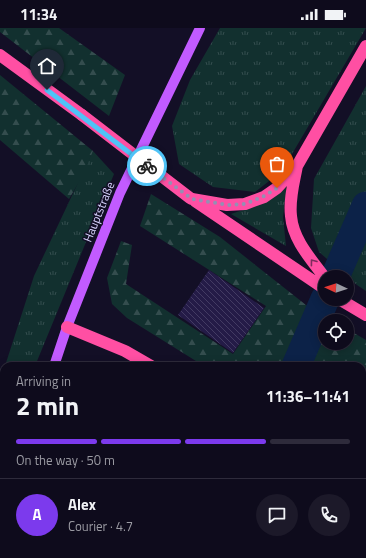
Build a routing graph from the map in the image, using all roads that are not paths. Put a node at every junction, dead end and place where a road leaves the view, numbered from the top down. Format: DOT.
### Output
graph roads {
  1 [pos="200,28"];
  2 [pos="366,46"];
  3 [pos="0,55"];
  4 [pos="297,166"];
  5 [pos="191,198"];
  6 [pos="319,270"];
  7 [pos="318,285"];
  8 [pos="351,306"];
  9 [pos="364,314"];
  10 [pos="67,327"];
  11 [pos="55,362"];
  12 [pos="144,362"];
  1 -- 10 [label="main road, Hauptstraße"];
  2 -- 4 [label="highway"];
  3 -- 5 [label="highway, bridge"];
  4 -- 5 [label="highway"];
  6 -- 4 [label="highway, one-way"];
  5 -- 7 [label="highway"];
  8 -- 9 [label="highway"];
  10 -- 11 [label="main road, Hauptstraße"];
  10 -- 12 [label="highway"];
}
